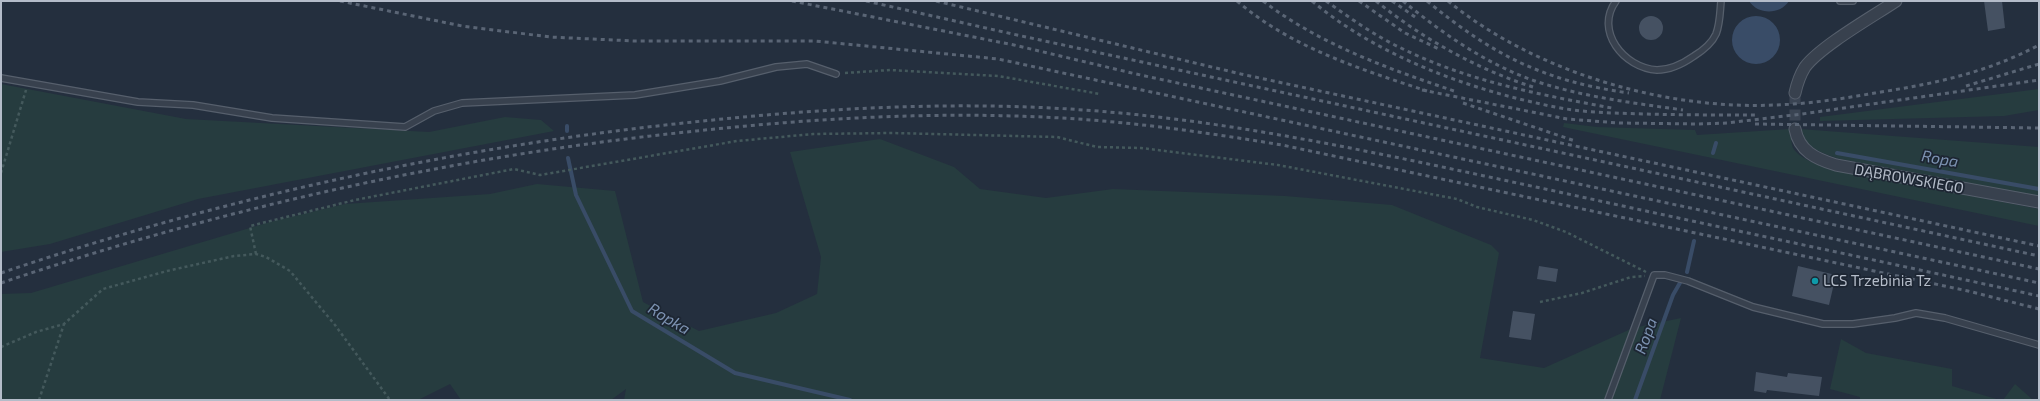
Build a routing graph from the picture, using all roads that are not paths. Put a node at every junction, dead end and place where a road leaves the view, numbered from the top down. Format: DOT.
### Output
graph roads {
  1 [pos="1616,1"];
  2 [pos="1721,1"];
  3 [pos="1840,1"];
  4 [pos="1853,1"];
  5 [pos="1896,1"];
  6 [pos="836,74"];
  7 [pos="1,78"];
  8 [pos="1795,93"];
  9 [pos="1795,129"];
  10 [pos="2039,202"];
  11 [pos="2039,345"];
  12 [pos="1608,400"];
  1 -- 2 [label="lane"];
  3 -- 4 [label="lane"];
  5 -- 8 [label="street"];
  6 -- 7 [label="lane"];
  9 -- 10 [label="street, DĄBROWSKIEGO"];
  11 -- 12 [label="lane"];
}
